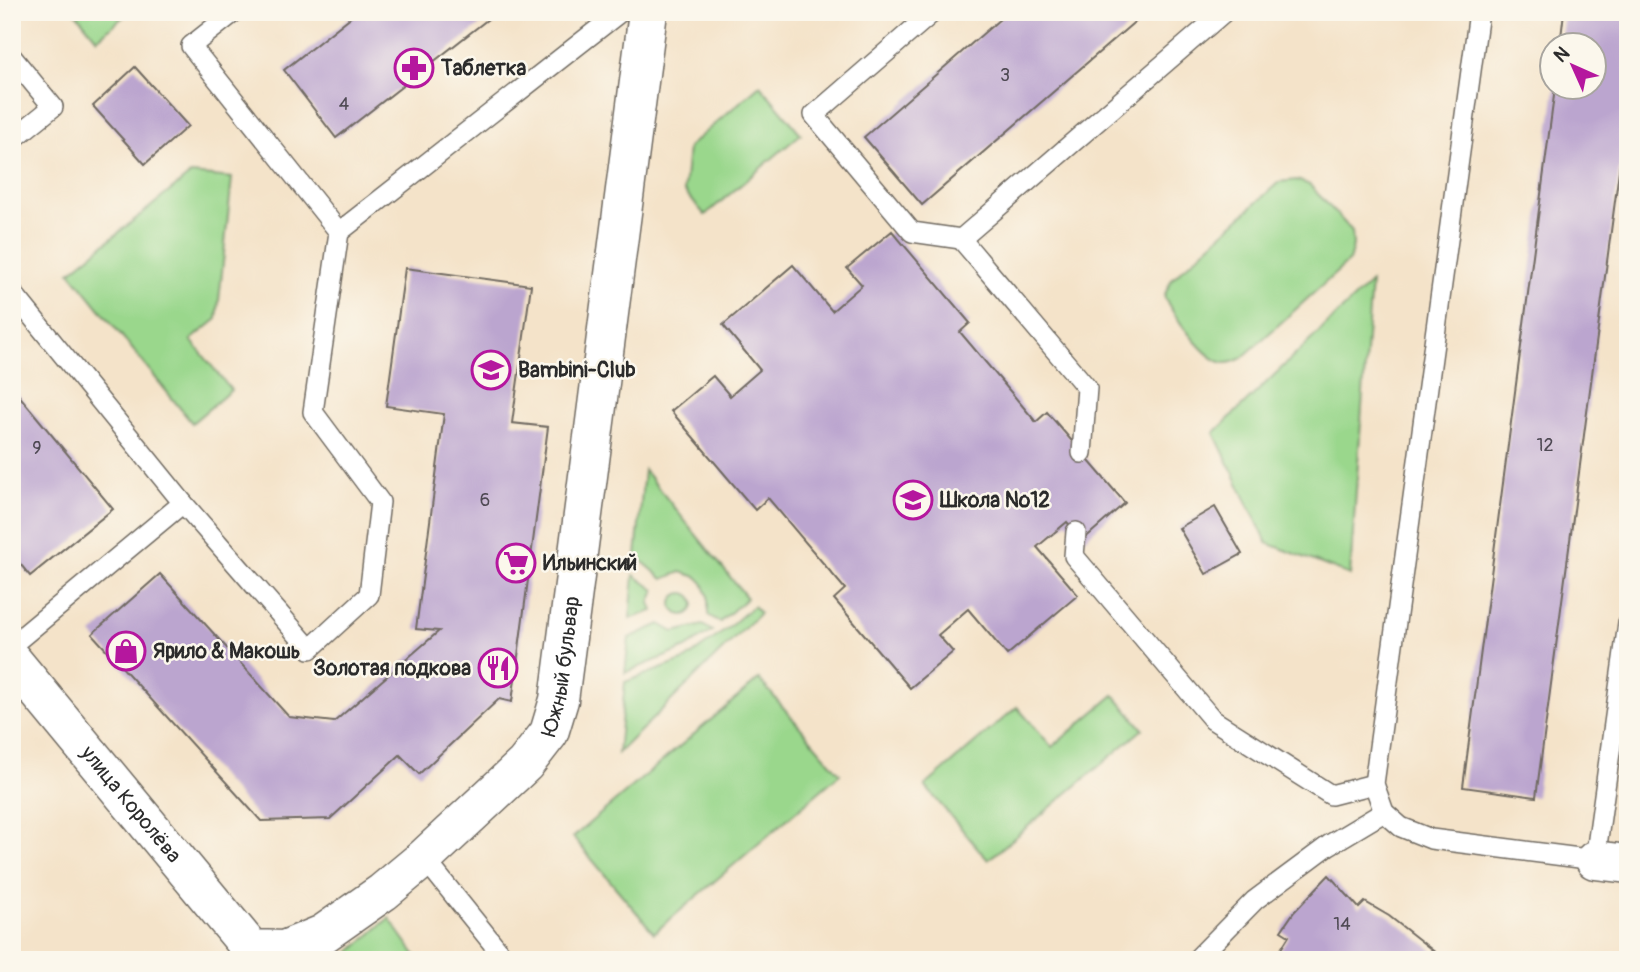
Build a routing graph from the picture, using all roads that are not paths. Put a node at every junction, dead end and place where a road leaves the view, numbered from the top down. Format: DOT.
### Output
graph roads {
  1 [pos="234,12"];
  2 [pos="620,12"];
  3 [pos="648,12"];
  4 [pos="933,12"];
  5 [pos="1224,12"];
  6 [pos="1479,12"];
  7 [pos="12,57"];
  8 [pos="12,141"];
  9 [pos="339,232"];
  10 [pos="961,239"];
  11 [pos="12,292"];
  12 [pos="1082,453"];
  13 [pos="183,503"];
  14 [pos="1076,532"];
  15 [pos="1628,623"];
  16 [pos="12,645"];
  17 [pos="12,660"];
  18 [pos="1374,784"];
  19 [pos="1384,812"];
  20 [pos="424,858"];
  21 [pos="1612,862"];
  22 [pos="251,949"];
  23 [pos="506,960"];
  24 [pos="1196,960"];
  1 -- 9 [label="lane"];
  2 -- 9 [label="lane"];
  3 -- 20 [label="street, Южный бульвар"];
  4 -- 10 [label="lane"];
  5 -- 10 [label="lane"];
  6 -- 18 [label="lane"];
  7 -- 8 [label="lane"];
  9 -- 13 [label="lane"];
  10 -- 12 [label="lane"];
  11 -- 13 [label="lane"];
  13 -- 16 [label="lane"];
  14 -- 18 [label="lane"];
  15 -- 21 [label="lane"];
  17 -- 22 [label="street, улица Королёва"];
  18 -- 19 [label="lane"];
  19 -- 21 [label="lane"];
  19 -- 24 [label="lane"];
  20 -- 22 [label="street, Южный бульвар"];
  20 -- 23 [label="lane"];
}
